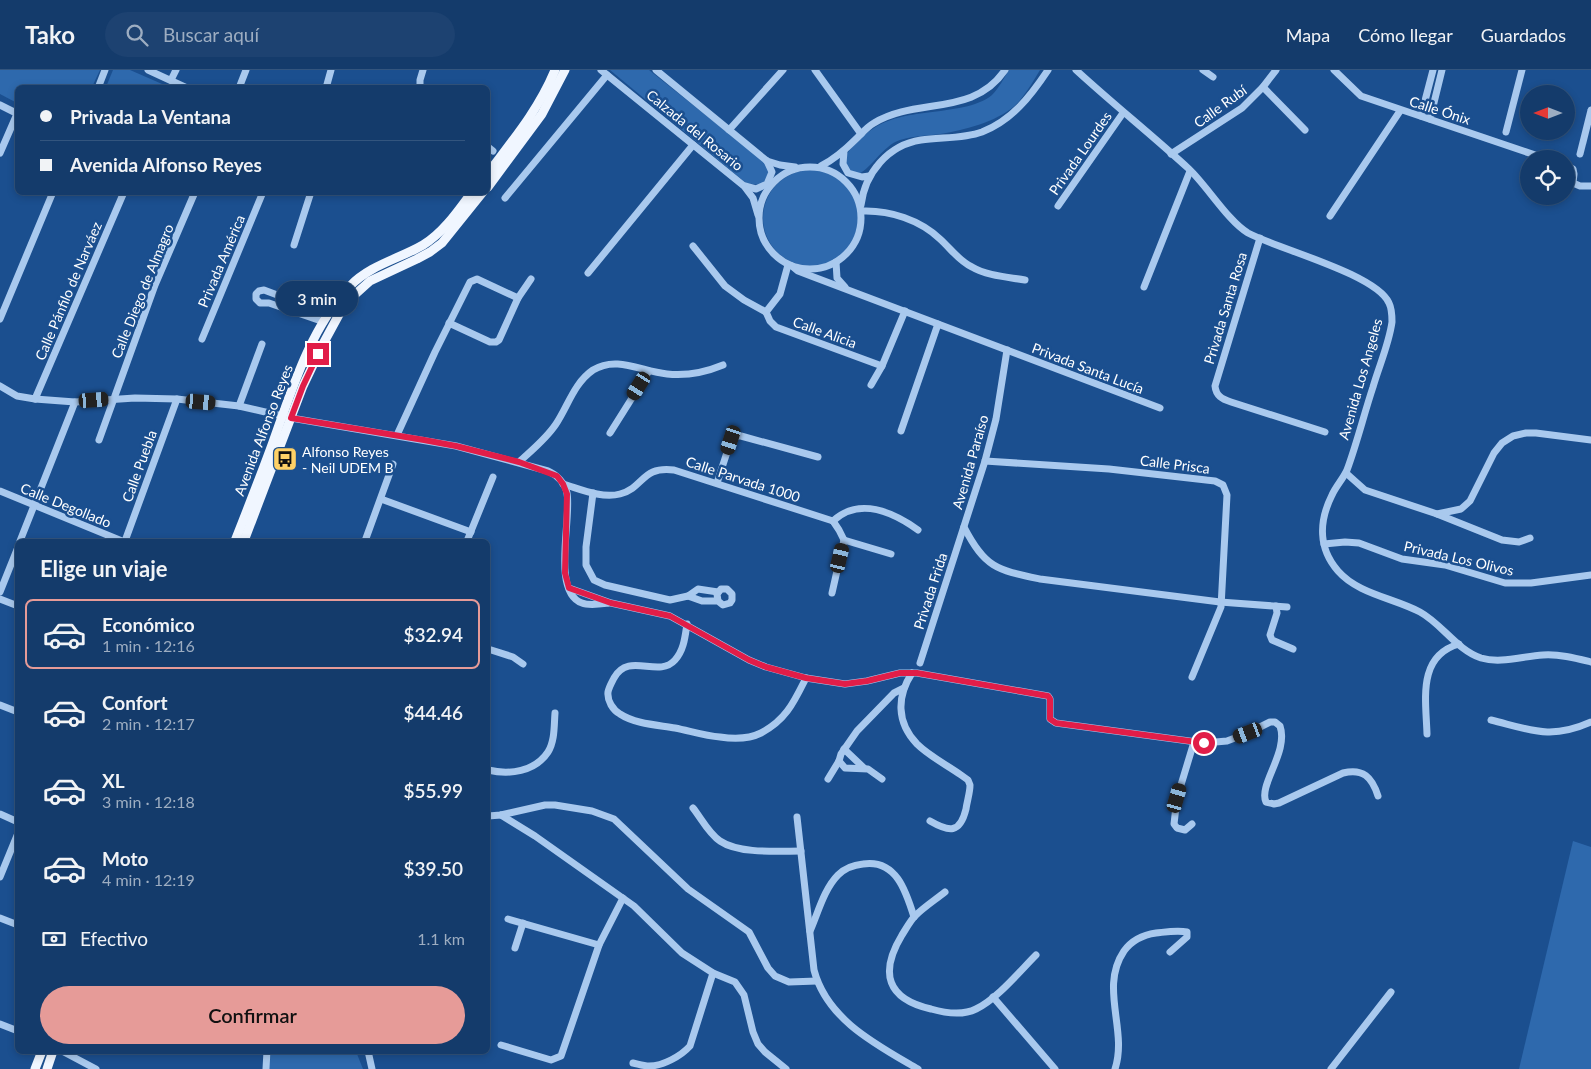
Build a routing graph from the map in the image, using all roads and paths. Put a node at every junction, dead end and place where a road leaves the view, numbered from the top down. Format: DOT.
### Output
graph roads {
  1 [pos="106,70"];
  2 [pos="148,70"];
  3 [pos="176,70"];
  4 [pos="246,70"];
  5 [pos="331,70"];
  6 [pos="423,70"];
  7 [pos="555,70"];
  8 [pos="565,70"];
  9 [pos="656,70"];
  10 [pos="784,70"];
  11 [pos="815,70"];
  12 [pos="1005,70"];
  13 [pos="1048,70"];
  14 [pos="1076,70"];
  15 [pos="1203,70"];
  16 [pos="1276,70"];
  17 [pos="1334,70"];
  18 [pos="1433,70"];
  19 [pos="1442,70"];
  20 [pos="1522,70"];
  21 [pos="604,73"];
  22 [pos="1213,77"];
  23 [pos="171,80"];
  24 [pos="99,85"];
  25 [pos="181,85"];
  26 [pos="240,85"];
  27 [pos="327,85"];
  28 [pos="420,85"];
  29 [pos="1263,87"];
  30 [pos="0,105"];
  31 [pos="1591,110"];
  32 [pos="1400,111"];
  33 [pos="15,113"];
  34 [pos="1123,113"];
  35 [pos="1421,116"];
  36 [pos="15,119"];
  37 [pos="1430,119"];
  38 [pos="729,130"];
  39 [pos="1305,130"];
  40 [pos="1506,132"];
  41 [pos="861,134"];
  42 [pos="693,146"];
  43 [pos="1521,150"];
  44 [pos="844,151"];
  45 [pos="0,153"];
  46 [pos="1171,154"];
  47 [pos="1580,154"];
  48 [pos="767,160"];
  49 [pos="821,166"];
  50 [pos="798,167"];
  51 [pos="490,170"];
  52 [pos="1190,171"];
  53 [pos="869,176"];
  54 [pos="490,184"];
  55 [pos="1575,184"];
  56 [pos="744,186"];
  57 [pos="1591,186"];
  58 [pos="52,195"];
  59 [pos="123,195"];
  60 [pos="194,195"];
  61 [pos="262,195"];
  62 [pos="310,195"];
  63 [pos="470,195"];
  64 [pos="481,195"];
  65 [pos="505,198"];
  66 [pos="1058,206"];
  67 [pos="861,208"];
  68 [pos="1330,216"];
  69 [pos="759,220"];
  70 [pos="1260,238"];
  71 [pos="294,245"];
  72 [pos="693,246"];
  73 [pos="836,262"];
  74 [pos="790,265"];
  75 [pos="588,273"];
  76 [pos="531,279"];
  77 [pos="1025,280"];
  78 [pos="1144,287"];
  79 [pos="847,289"];
  80 [pos="518,298"];
  81 [pos="905,311"];
  82 [pos="766,312"];
  83 [pos="326,318"];
  84 [pos="0,319"];
  85 [pos="449,324"];
  86 [pos="938,324"];
  87 [pos="202,339"];
  88 [pos="262,344"];
  89 [pos="1007,350"];
  90 [pos="723,365"];
  91 [pos="882,366"];
  92 [pos="649,371"];
  93 [pos="871,385"];
  94 [pos="0,386"];
  95 [pos="35,399"];
  96 [pos="113,399"];
  97 [pos="177,399"];
  98 [pos="75,402"];
  99 [pos="239,406"];
  100 [pos="1160,408"];
  101 [pos="287,417"];
  102 [pos="901,431"];
  103 [pos="1325,432"];
  104 [pos="610,433"];
  105 [pos="397,435"];
  106 [pos="100,440"];
  107 [pos="1591,440"];
  108 [pos="818,457"];
  109 [pos="985,461"];
  110 [pos="519,462"];
  111 [pos="393,464"];
  112 [pos="1346,473"];
  113 [pos="493,477"];
  114 [pos="717,483"];
  115 [pos="563,484"];
  116 [pos="0,491"];
  117 [pos="593,493"];
  118 [pos="381,499"];
  119 [pos="34,506"];
  120 [pos="1437,514"];
  121 [pos="833,521"];
  122 [pos="964,527"];
  123 [pos="918,530"];
  124 [pos="471,532"];
  125 [pos="1530,538"];
  126 [pos="21,539"];
  127 [pos="119,539"];
  128 [pos="125,539"];
  129 [pos="236,539"];
  130 [pos="245,539"];
  131 [pos="366,539"];
  132 [pos="468,539"];
  133 [pos="844,540"];
  134 [pos="1324,544"];
  135 [pos="15,554"];
  136 [pos="891,554"];
  137 [pos="1591,575"];
  138 [pos="0,592"];
  139 [pos="718,592"];
  140 [pos="832,593"];
  141 [pos="688,596"];
  142 [pos="0,599"];
  143 [pos="718,601"];
  144 [pos="1220,602"];
  145 [pos="15,605"];
  146 [pos="1276,606"];
  147 [pos="1286,607"];
  148 [pos="687,624"];
  149 [pos="1458,644"];
  150 [pos="1293,649"];
  151 [pos="490,650"];
  152 [pos="920,662"];
  153 [pos="1591,662"];
  154 [pos="524,664"];
  155 [pos="915,673"];
  156 [pos="1192,677"];
  157 [pos="806,678"];
  158 [pos="904,688"];
  159 [pos="0,705"];
  160 [pos="15,711"];
  161 [pos="555,713"];
  162 [pos="1491,720"];
  163 [pos="1591,722"];
  164 [pos="1427,734"];
  165 [pos="1194,742"];
  166 [pos="844,749"];
  167 [pos="839,762"];
  168 [pos="864,768"];
  169 [pos="490,770"];
  170 [pos="828,779"];
  171 [pos="882,779"];
  172 [pos="1378,796"];
  173 [pos="693,808"];
  174 [pos="0,814"];
  175 [pos="501,815"];
  176 [pos="490,816"];
  177 [pos="798,816"];
  178 [pos="15,821"];
  179 [pos="930,821"];
  180 [pos="1192,824"];
  181 [pos="15,840"];
  182 [pos="801,851"];
  183 [pos="0,877"];
  184 [pos="945,892"];
  185 [pos="623,898"];
  186 [pos="914,917"];
  187 [pos="0,918"];
  188 [pos="508,919"];
  189 [pos="15,924"];
  190 [pos="523,924"];
  191 [pos="810,932"];
  192 [pos="599,945"];
  193 [pos="515,948"];
  194 [pos="1170,952"];
  195 [pos="1036,955"];
  196 [pos="712,974"];
  197 [pos="817,981"];
  198 [pos="1390,992"];
  199 [pos="993,997"];
  200 [pos="0,1024"];
  201 [pos="15,1030"];
  202 [pos="501,1045"];
  203 [pos="41,1054"];
  204 [pos="52,1054"];
  205 [pos="68,1054"];
  206 [pos="267,1054"];
  207 [pos="369,1054"];
  208 [pos="633,1063"];
  209 [pos="35,1069"];
  210 [pos="47,1069"];
  211 [pos="96,1069"];
  212 [pos="266,1069"];
  213 [pos="372,1069"];
  214 [pos="786,1069"];
  215 [pos="918,1069"];
  216 [pos="1055,1069"];
  217 [pos="1115,1069"];
  218 [pos="1331,1069"];
  1 -- 24 [label="street"];
  2 -- 23 [label="street"];
  3 -- 23 [label="street"];
  4 -- 26 [label="street"];
  5 -- 27 [label="street"];
  6 -- 28 [label="street"];
  7 -- 51 [label="main road"];
  8 -- 54 [label="main road"];
  9 -- 38 [label="street, Calzada del Rosario"];
  10 -- 38 [label="street"];
  11 -- 41 [label="street"];
  12 -- 41 [label="street, Calzada del Rosario"];
  13 -- 53 [label="street"];
  14 -- 34 [label="street, Avenida Los Angeles"];
  15 -- 22 [label="street"];
  16 -- 29 [label="street, Calle Rubí"];
  17 -- 32 [label="street, Calle Ónix"];
  18 -- 35 [label="street"];
  19 -- 37 [label="street"];
  20 -- 40 [label="street"];
  21 -- 42 [label="street, Calzada del Rosario"];
  21 -- 65 [label="street"];
  23 -- 25 [label="street"];
  29 -- 39 [label="street"];
  29 -- 46 [label="street, Calle Rubí"];
  30 -- 33 [label="street"];
  31 -- 47 [label="street"];
  32 -- 35 [label="street, Calle Ónix"];
  32 -- 68 [label="street"];
  34 -- 46 [label="street, Avenida Los Angeles"];
  34 -- 66 [label="street, Privada Lourdes"];
  35 -- 37 [label="street, Calle Ónix"];
  36 -- 45 [label="street"];
  37 -- 43 [label="street, Calle Ónix"];
  38 -- 48 [label="street, Calzada del Rosario"];
  41 -- 44 [label="street, Calzada del Rosario"];
  42 -- 56 [label="street, Calzada del Rosario"];
  42 -- 75 [label="street"];
  44 -- 49 [label="street, Calzada del Rosario"];
  44 -- 53 [label="street"];
  46 -- 52 [label="street, Avenida Los Angeles"];
  48 -- 50 [label="street, Calzada del Rosario"];
  48 -- 56 [label="street"];
  49 -- 50 [label="street, Calzada del Rosario"];
  49 -- 67 [label="street"];
  50 -- 69 [label="street, Calzada del Rosario"];
  52 -- 70 [label="street, Avenida Los Angeles"];
  52 -- 78 [label="street"];
  53 -- 67 [label="street"];
  55 -- 57 [label="street"];
  56 -- 69 [label="street, Calzada del Rosario"];
  58 -- 84 [label="street"];
  59 -- 95 [label="street, Calle Pánfilo de Narváez"];
  60 -- 96 [label="street, Calle Diego de Almagro"];
  61 -- 87 [label="street, Privada América"];
  62 -- 71 [label="street"];
  63 -- 83 [label="main road, Avenida Alfonso Reyes"];
  64 -- 101 [label="main road, Avenida Alfonso Reyes"];
  67 -- 73 [label="street"];
  67 -- 77 [label="street"];
  69 -- 74 [label="street, Calzada del Rosario"];
  70 -- 103 [label="street, Privada Santa Rosa"];
  70 -- 112 [label="street, Avenida Los Angeles"];
  72 -- 82 [label="street, Calle Alicia"];
  73 -- 74 [label="street"];
  73 -- 79 [label="street"];
  74 -- 79 [label="street"];
  74 -- 82 [label="street"];
  76 -- 80 [label="street"];
  79 -- 81 [label="street"];
  80 -- 85 [label="street"];
  80 -- 85 [label="street"];
  81 -- 86 [label="street"];
  81 -- 91 [label="street"];
  82 -- 91 [label="street, Calle Alicia"];
  83 -- 83 [label="street"];
  83 -- 101 [label="main road, Avenida Alfonso Reyes"];
  85 -- 105 [label="street"];
  86 -- 89 [label="street"];
  86 -- 102 [label="street"];
  88 -- 99 [label="street"];
  89 -- 100 [label="street, Privada Santa Lucía"];
  89 -- 109 [label="street, Avenida Paraíso"];
  90 -- 92 [label="street"];
  91 -- 93 [label="street"];
  92 -- 104 [label="street"];
  92 -- 110 [label="street"];
  94 -- 95 [label="street"];
  95 -- 98 [label="street"];
  96 -- 97 [label="street"];
  96 -- 98 [label="street"];
  96 -- 106 [label="street, Calle Diego de Almagro"];
  97 -- 99 [label="street"];
  97 -- 128 [label="street, Calle Puebla"];
  98 -- 119 [label="street"];
  99 -- 101 [label="street"];
  101 -- 105 [label="street"];
  101 -- 129 [label="main road, Avenida Alfonso Reyes"];
  101 -- 130 [label="main road, Avenida Alfonso Reyes"];
  105 -- 110 [label="street"];
  107 -- 120 [label="street"];
  108 -- 114 [label="street"];
  109 -- 122 [label="street, Avenida Paraíso"];
  109 -- 144 [label="street, Calle Prisca"];
  110 -- 115 [label="street"];
  111 -- 118 [label="street"];
  112 -- 120 [label="street"];
  112 -- 134 [label="street, Avenida Los Angeles"];
  113 -- 124 [label="street"];
  114 -- 117 [label="street, Calle Parvada 1000"];
  114 -- 121 [label="street, Calle Parvada 1000"];
  115 -- 117 [label="street, Calle Parvada 1000"];
  115 -- 148 [label="street"];
  116 -- 119 [label="street, Calle Degollado"];
  117 -- 141 [label="street"];
  118 -- 124 [label="street"];
  118 -- 131 [label="street"];
  119 -- 126 [label="street"];
  119 -- 127 [label="street, Calle Degollado"];
  120 -- 125 [label="street"];
  121 -- 123 [label="street"];
  121 -- 133 [label="street"];
  122 -- 144 [label="street, Avenida Paraíso"];
  122 -- 152 [label="street, Privada Frida"];
  124 -- 132 [label="street"];
  133 -- 136 [label="street"];
  133 -- 140 [label="street"];
  134 -- 137 [label="street, Privada Los Olivos"];
  134 -- 149 [label="street"];
  135 -- 138 [label="street"];
  139 -- 141 [label="street"];
  139 -- 143 [label="street"];
  139 -- 143 [label="street"];
  141 -- 143 [label="street"];
  142 -- 145 [label="street"];
  144 -- 146 [label="street, Avenida Paraíso"];
  144 -- 156 [label="street, Calle Prisca"];
  146 -- 147 [label="street, Avenida Paraíso"];
  146 -- 150 [label="street"];
  148 -- 157 [label="street"];
  148 -- 157 [label="street"];
  149 -- 153 [label="street"];
  149 -- 164 [label="street"];
  151 -- 154 [label="street"];
  155 -- 157 [label="street"];
  155 -- 158 [label="street"];
  155 -- 165 [label="street"];
  158 -- 166 [label="street"];
  158 -- 179 [label="street"];
  159 -- 160 [label="street"];
  161 -- 169 [label="street"];
  162 -- 163 [label="street"];
  165 -- 172 [label="street"];
  165 -- 180 [label="street"];
  166 -- 167 [label="street"];
  166 -- 168 [label="street"];
  167 -- 168 [label="street"];
  167 -- 170 [label="street"];
  168 -- 171 [label="street"];
  173 -- 182 [label="street"];
  174 -- 178 [label="street"];
  175 -- 176 [label="street"];
  175 -- 185 [label="street"];
  175 -- 197 [label="street"];
  177 -- 182 [label="street"];
  181 -- 183 [label="street"];
  182 -- 191 [label="street"];
  184 -- 186 [label="street"];
  185 -- 192 [label="street"];
  185 -- 196 [label="street"];
  186 -- 191 [label="street"];
  186 -- 199 [label="street"];
  187 -- 189 [label="street"];
  188 -- 190 [label="street"];
  190 -- 192 [label="street"];
  190 -- 193 [label="street"];
  191 -- 197 [label="street"];
  192 -- 202 [label="street"];
  194 -- 217 [label="street"];
  195 -- 199 [label="street"];
  196 -- 208 [label="street"];
  196 -- 214 [label="street"];
  197 -- 215 [label="street"];
  198 -- 218 [label="street"];
  199 -- 216 [label="street"];
  200 -- 201 [label="street"];
  203 -- 209 [label="main road"];
  204 -- 210 [label="main road"];
  205 -- 211 [label="street"];
  206 -- 212 [label="street"];
  207 -- 213 [label="street"];
}
